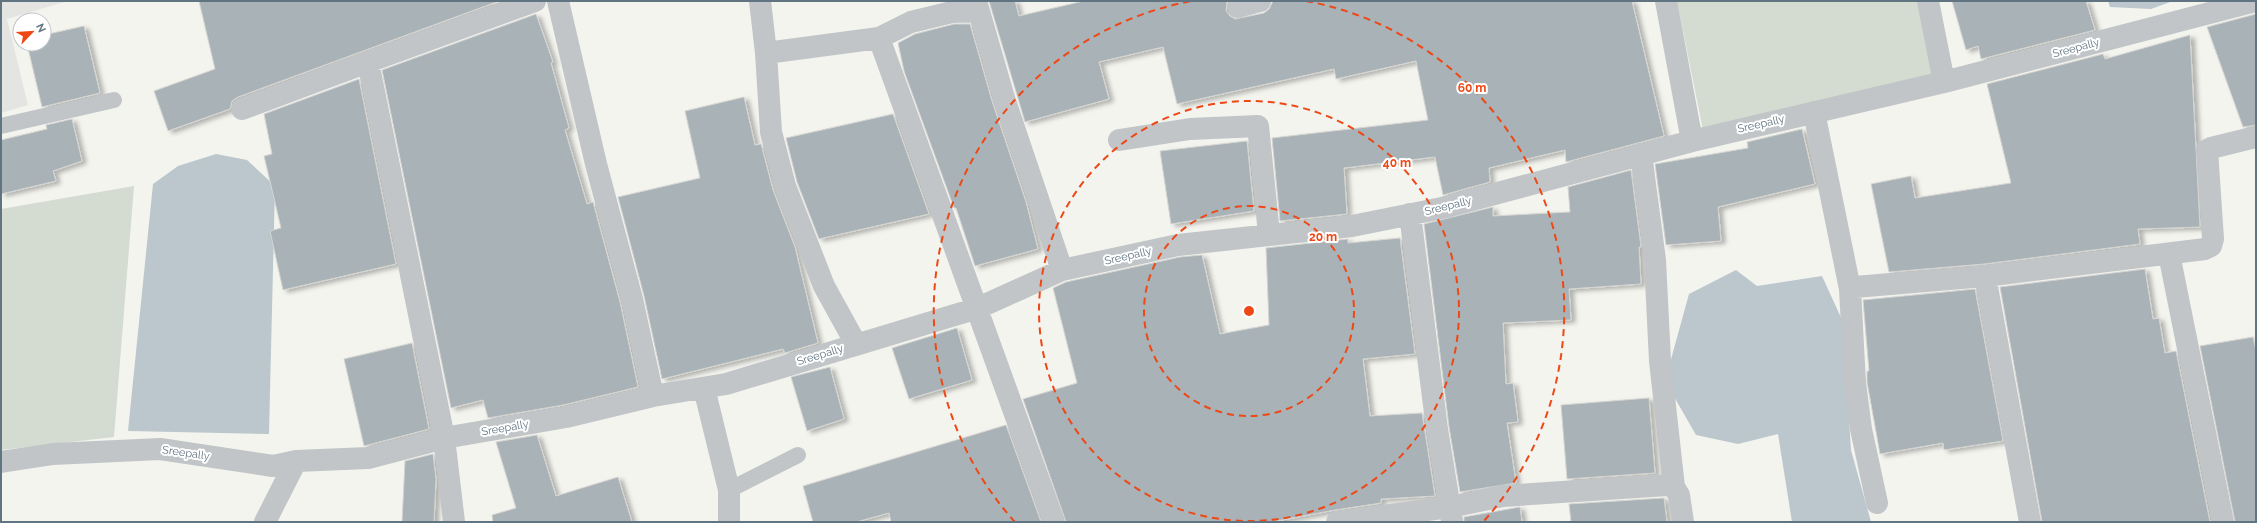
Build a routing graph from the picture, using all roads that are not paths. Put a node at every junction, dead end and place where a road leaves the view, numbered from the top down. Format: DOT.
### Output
graph roads {
  1 [pos="535,1"];
  2 [pos="558,1"];
  3 [pos="760,1"];
  4 [pos="1260,1"];
  5 [pos="1666,1"];
  6 [pos="1928,1"];
  7 [pos="2256,1"];
  8 [pos="977,6"];
  9 [pos="1238,7"];
  10 [pos="879,38"];
  11 [pos="766,53"];
  12 [pos="368,62"];
  13 [pos="1944,82"];
  14 [pos="114,100"];
  15 [pos="242,109"];
  16 [pos="1814,112"];
  17 [pos="1,126"];
  18 [pos="2256,137"];
  19 [pos="1119,140"];
  20 [pos="1692,141"];
  21 [pos="1640,154"];
  22 [pos="1410,214"];
  23 [pos="1269,234"];
  24 [pos="2169,254"];
  25 [pos="1062,270"];
  26 [pos="1985,276"];
  27 [pos="1850,289"];
  28 [pos="978,308"];
  29 [pos="856,344"];
  30 [pos="704,388"];
  31 [pos="653,396"];
  32 [pos="444,438"];
  33 [pos="798,455"];
  34 [pos="296,461"];
  35 [pos="1,462"];
  36 [pos="1674,487"];
  37 [pos="729,490"];
  38 [pos="1877,503"];
  39 [pos="1451,515"];
  40 [pos="265,522"];
  41 [pos="454,522"];
  42 [pos="729,522"];
  43 [pos="1054,522"];
  44 [pos="1337,522"];
  45 [pos="1683,522"];
  46 [pos="2030,522"];
  47 [pos="2223,522"];
  1 -- 12 [label="street"];
  2 -- 31 [label="street"];
  3 -- 11 [label="street"];
  4 -- 9 [label="street"];
  5 -- 20 [label="street"];
  6 -- 13 [label="street"];
  7 -- 13 [label="street, Sreepally"];
  8 -- 10 [label="street"];
  8 -- 25 [label="street"];
  10 -- 11 [label="street"];
  10 -- 28 [label="street"];
  11 -- 29 [label="street"];
  12 -- 15 [label="street"];
  12 -- 32 [label="street"];
  13 -- 16 [label="street, Sreepally"];
  14 -- 17 [label="lane"];
  16 -- 20 [label="street, Sreepally"];
  16 -- 27 [label="street"];
  18 -- 24 [label="street"];
  19 -- 23 [label="street"];
  20 -- 21 [label="street, Sreepally"];
  21 -- 22 [label="street, Sreepally"];
  21 -- 36 [label="street"];
  22 -- 23 [label="street, Sreepally"];
  22 -- 39 [label="street"];
  23 -- 25 [label="street, Sreepally"];
  24 -- 26 [label="street"];
  24 -- 47 [label="street"];
  25 -- 28 [label="street, Sreepally"];
  26 -- 27 [label="street"];
  26 -- 46 [label="street"];
  27 -- 38 [label="street"];
  28 -- 29 [label="street, Sreepally"];
  28 -- 43 [label="street"];
  29 -- 30 [label="street, Sreepally"];
  30 -- 31 [label="street, Sreepally"];
  30 -- 37 [label="street"];
  31 -- 32 [label="street, Sreepally"];
  32 -- 34 [label="street, Sreepally"];
  32 -- 41 [label="street"];
  33 -- 37 [label="lane"];
  34 -- 35 [label="street, Sreepally"];
  34 -- 40 [label="street"];
  36 -- 39 [label="street"];
  36 -- 45 [label="street"];
  37 -- 42 [label="street"];
  39 -- 44 [label="street"];
}
